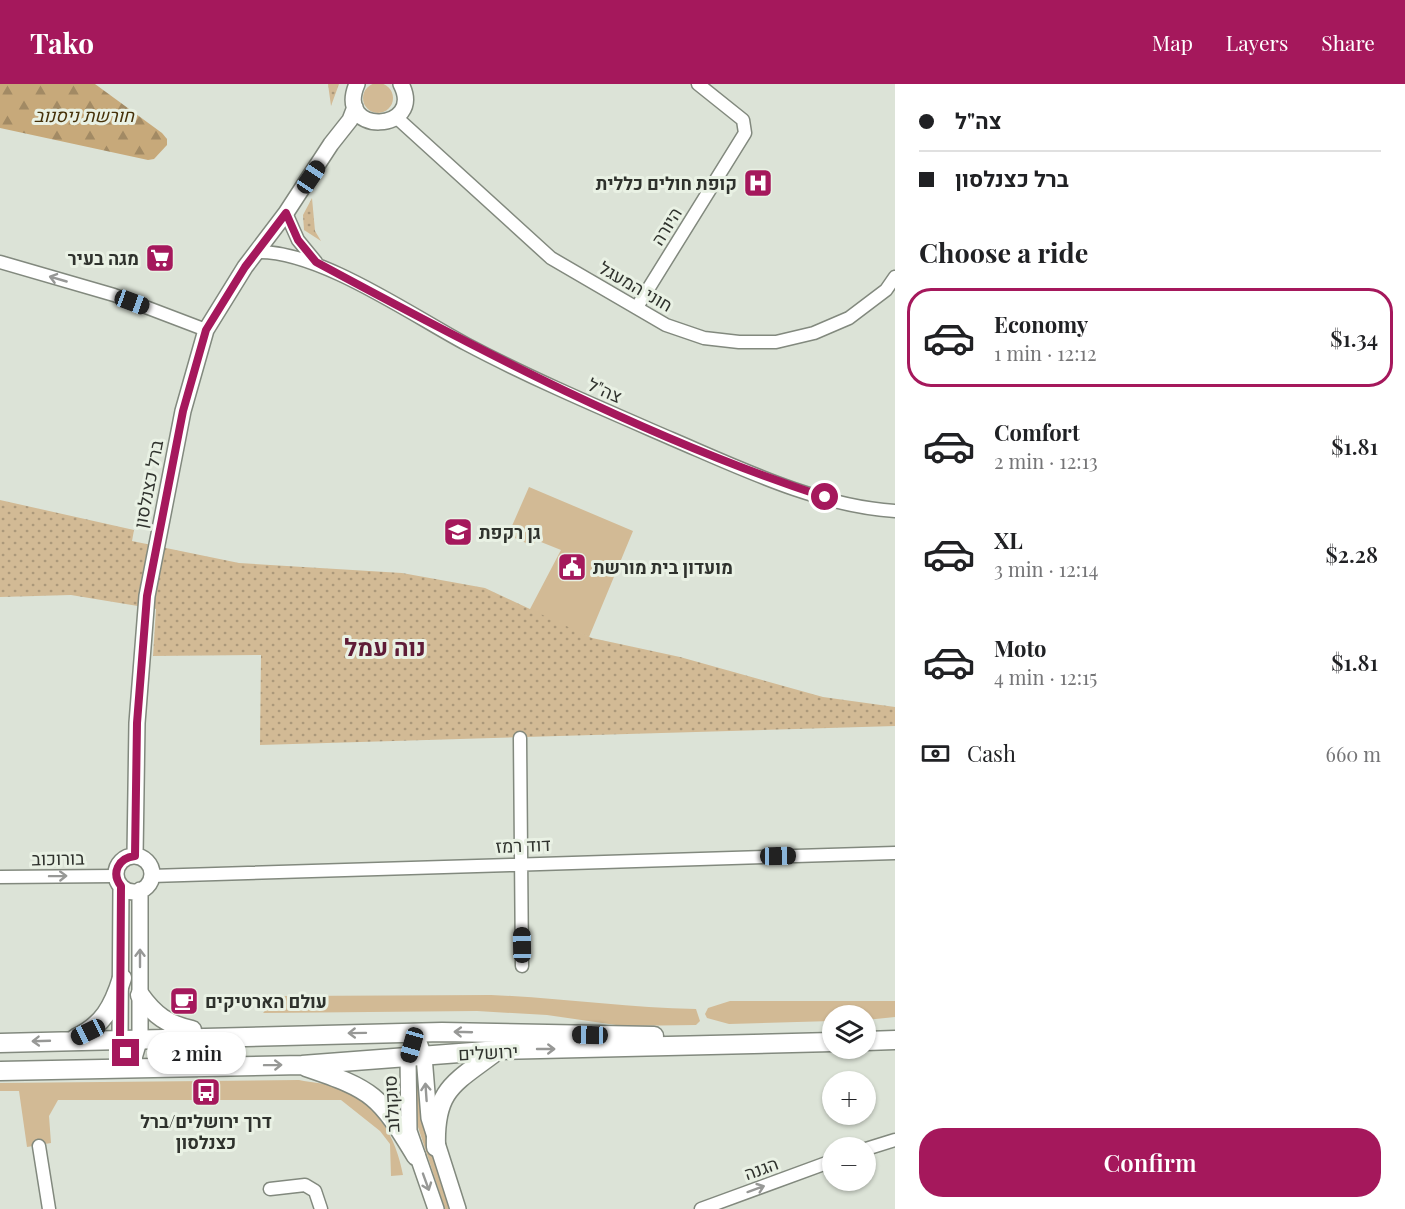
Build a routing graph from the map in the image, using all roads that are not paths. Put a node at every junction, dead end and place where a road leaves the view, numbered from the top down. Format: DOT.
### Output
graph roads {
  1 [pos="357,84"];
  2 [pos="698,84"];
  3 [pos="405,87"];
  4 [pos="355,107"];
  5 [pos="396,117"];
  6 [pos="372,122"];
  7 [pos="323,159"];
  8 [pos="286,213"];
  9 [pos="257,252"];
  10 [pos="0,262"];
  11 [pos="316,262"];
  12 [pos="895,277"];
  13 [pos="637,307"];
  14 [pos="206,330"];
  15 [pos="895,511"];
  16 [pos="520,738"];
  17 [pos="895,853"];
  18 [pos="135,856"];
  19 [pos="521,863"];
  20 [pos="151,876"];
  21 [pos="0,877"];
  22 [pos="119,881"];
  23 [pos="140,890"];
  24 [pos="522,966"];
  25 [pos="122,978"];
  26 [pos="140,995"];
  27 [pos="895,1029"];
  28 [pos="876,1030"];
  29 [pos="822,1031"];
  30 [pos="416,1032"];
  31 [pos="232,1035"];
  32 [pos="120,1038"];
  33 [pos="140,1038"];
  34 [pos="72,1040"];
  35 [pos="895,1040"];
  36 [pos="876,1041"];
  37 [pos="0,1042"];
  38 [pos="822,1042"];
  39 [pos="499,1050"];
  40 [pos="416,1056"];
  41 [pos="302,1065"];
  42 [pos="131,1068"];
  43 [pos="0,1071"];
  44 [pos="895,1140"];
  45 [pos="39,1146"];
  46 [pos="876,1146"];
  47 [pos="436,1147"];
  48 [pos="416,1156"];
  49 [pos="822,1165"];
  50 [pos="270,1189"];
  51 [pos="49,1209"];
  52 [pos="321,1209"];
  53 [pos="436,1209"];
  54 [pos="458,1209"];
  55 [pos="701,1209"];
  1 -- 4 [label="street, ברל כצנלסון"];
  2 -- 13 [label="street, היורה"];
  3 -- 5 [label="street"];
  4 -- 6 [label="street"];
  4 -- 7 [label="street, ברל כצנלסון"];
  5 -- 6 [label="street, ברל כצנלסון"];
  5 -- 13 [label="street, חוני המעגל"];
  6 -- 7 [label="street, ברל כצנלסון"];
  7 -- 8 [label="street, ברל כצנלסון"];
  8 -- 9 [label="street, ברל כצנלסון"];
  8 -- 11 [label="street, צה\"ל"];
  9 -- 11 [label="street, צה\"ל"];
  9 -- 14 [label="street, ברל כצנלסון"];
  14 -- 10 [label="street, one-way"];
  11 -- 15 [label="street, צה\"ל"];
  12 -- 13 [label="street, חוני המעגל"];
  14 -- 18 [label="street, ברל כצנלסון"];
  16 -- 19 [label="street"];
  17 -- 19 [label="street, דוד רמז"];
  18 -- 20 [label="street"];
  18 -- 22 [label="street"];
  19 -- 20 [label="street, דוד רמז"];
  19 -- 24 [label="street"];
  20 -- 23 [label="street"];
  21 -- 22 [label="street, בורוכוב, one-way"];
  22 -- 23 [label="street"];
  22 -- 25 [label="street"];
  26 -- 23 [label="street, one-way"];
  25 -- 32 [label="street"];
  25 -- 34 [label="main road"];
  26 -- 31 [label="main road"];
  26 -- 33 [label="street"];
  27 -- 28 [label="main road"];
  29 -- 30 [label="main road, ירושלים, one-way"];
  30 -- 31 [label="main road, ירושלים, one-way"];
  30 -- 40 [label="street, סוקולוב"];
  31 -- 33 [label="main road, ירושלים"];
  32 -- 33 [label="main road, ירושלים"];
  32 -- 34 [label="main road, ירושלים"];
  32 -- 42 [label="street"];
  33 -- 42 [label="street"];
  34 -- 37 [label="main road, ירושלים, one-way"];
  35 -- 36 [label="main road"];
  39 -- 38 [label="main road, ירושלים, one-way"];
  39 -- 40 [label="main road, ירושלים"];
  39 -- 47 [label="main road"];
  40 -- 41 [label="main road, ירושלים"];
  47 -- 40 [label="street, סוקולוב, one-way"];
  40 -- 48 [label="street, סוקולוב"];
  42 -- 41 [label="main road, ירושלים, one-way"];
  41 -- 48 [label="main road"];
  42 -- 43 [label="main road, ירושלים"];
  44 -- 46 [label="street"];
  45 -- 51 [label="street"];
  47 -- 54 [label="street, סוקולוב"];
  48 -- 53 [label="street, סוקולוב, one-way"];
  55 -- 49 [label="street, הגנה, one-way"];
  50 -- 52 [label="street"];
}
